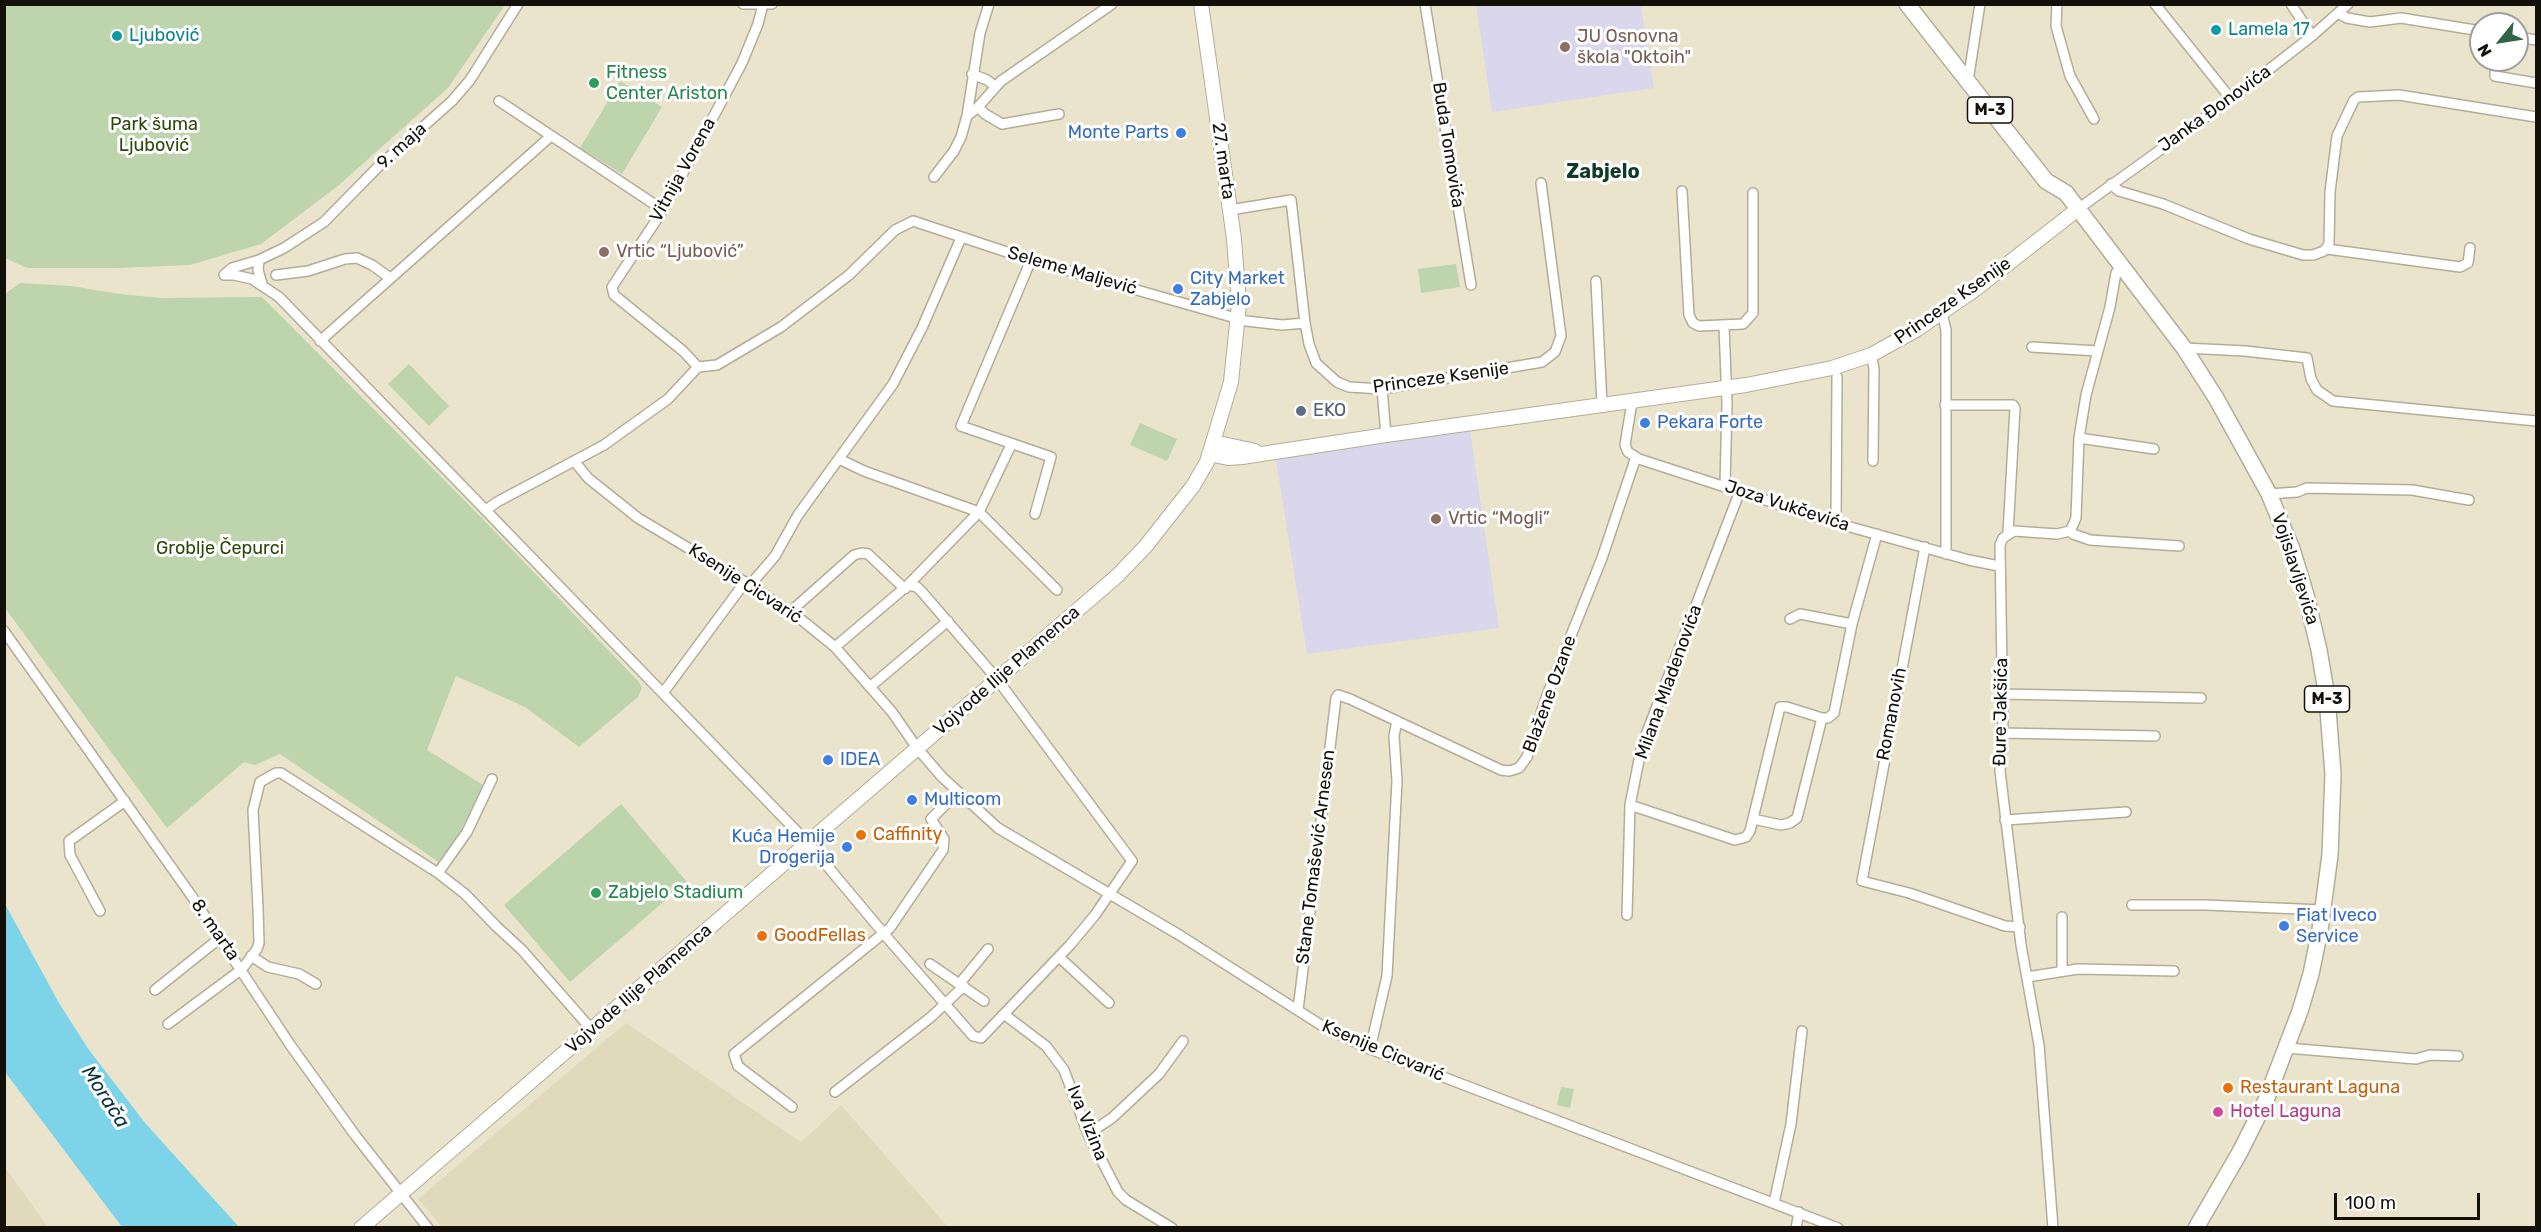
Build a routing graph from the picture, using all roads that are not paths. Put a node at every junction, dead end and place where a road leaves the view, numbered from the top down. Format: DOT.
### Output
graph roads {
  1 [pos="518,4"];
  2 [pos="743,4"];
  3 [pos="989,4"];
  4 [pos="1112,4"];
  5 [pos="1201,4"];
  6 [pos="1425,4"];
  7 [pos="1907,4"];
  8 [pos="1980,4"];
  9 [pos="2057,4"];
  10 [pos="2155,4"];
  11 [pos="2291,4"];
  12 [pos="2348,4"];
  13 [pos="766,5"];
  14 [pos="2338,13"];
  15 [pos="2469,29"];
  16 [pos="2312,36"];
  17 [pos="2495,72"];
  18 [pos="972,74"];
  19 [pos="1968,81"];
  20 [pos="2536,83"];
  21 [pos="995,86"];
  22 [pos="2231,99"];
  23 [pos="499,101"];
  24 [pos="978,107"];
  25 [pos="1059,114"];
  26 [pos="967,116"];
  27 [pos="2536,117"];
  28 [pos="2094,119"];
  29 [pos="550,136"];
  30 [pos="934,177"];
  31 [pos="1540,183"];
  32 [pos="2111,184"];
  33 [pos="1682,191"];
  34 [pos="1753,194"];
  35 [pos="2078,209"];
  36 [pos="663,210"];
  37 [pos="1230,210"];
  38 [pos="961,238"];
  39 [pos="2470,248"];
  40 [pos="2327,249"];
  41 [pos="259,260"];
  42 [pos="1031,260"];
  43 [pos="2123,265"];
  44 [pos="276,275"];
  45 [pos="390,278"];
  46 [pos="1596,281"];
  47 [pos="262,284"];
  48 [pos="1471,285"];
  49 [pos="1942,313"];
  50 [pos="1238,319"];
  51 [pos="1305,323"];
  52 [pos="1724,326"];
  53 [pos="320,341"];
  54 [pos="2032,347"];
  55 [pos="2184,348"];
  56 [pos="2097,351"];
  57 [pos="1871,355"];
  58 [pos="698,367"];
  59 [pos="1838,376"];
  60 [pos="1726,388"];
  61 [pos="1382,389"];
  62 [pos="1632,402"];
  63 [pos="1602,405"];
  64 [pos="1945,405"];
  65 [pos="2536,421"];
  66 [pos="1386,435"];
  67 [pos="2079,438"];
  68 [pos="1011,445"];
  69 [pos="1212,448"];
  70 [pos="2154,449"];
  71 [pos="1636,457"];
  72 [pos="839,459"];
  73 [pos="1874,461"];
  74 [pos="575,462"];
  75 [pos="1725,486"];
  76 [pos="1740,492"];
  77 [pos="2269,494"];
  78 [pos="2469,500"];
  79 [pos="486,510"];
  80 [pos="979,512"];
  81 [pos="1035,514"];
  82 [pos="1836,524"];
  83 [pos="2070,531"];
  84 [pos="2008,533"];
  85 [pos="1877,534"];
  86 [pos="2179,546"];
  87 [pos="1924,547"];
  88 [pos="1946,554"];
  89 [pos="2000,566"];
  90 [pos="748,584"];
  91 [pos="907,587"];
  92 [pos="1057,590"];
  93 [pos="790,612"];
  94 [pos="1790,619"];
  95 [pos="948,621"];
  96 [pos="1852,624"];
  97 [pos="4,631"];
  98 [pos="835,647"];
  99 [pos="998,679"];
  100 [pos="871,686"];
  101 [pos="663,693"];
  102 [pos="2003,694"];
  103 [pos="2201,698"];
  104 [pos="1335,705"];
  105 [pos="1822,718"];
  106 [pos="1397,721"];
  107 [pos="2003,733"];
  108 [pos="2155,736"];
  109 [pos="918,748"];
  110 [pos="492,779"];
  111 [pos="958,792"];
  112 [pos="125,801"];
  113 [pos="1630,805"];
  114 [pos="2126,812"];
  115 [pos="1753,819"];
  116 [pos="2005,820"];
  117 [pos="808,843"];
  118 [pos="438,873"];
  119 [pos="1110,893"];
  120 [pos="2132,905"];
  121 [pos="2323,910"];
  122 [pos="100,911"];
  123 [pos="1627,915"];
  124 [pos="2062,918"];
  125 [pos="2020,927"];
  126 [pos="884,934"];
  127 [pos="220,938"];
  128 [pos="988,949"];
  129 [pos="251,956"];
  130 [pos="1059,957"];
  131 [pos="930,964"];
  132 [pos="242,969"];
  133 [pos="2062,971"];
  134 [pos="2174,971"];
  135 [pos="2027,977"];
  136 [pos="316,984"];
  137 [pos="962,985"];
  138 [pos="155,990"];
  139 [pos="984,1001"];
  140 [pos="1109,1003"];
  141 [pos="946,1004"];
  142 [pos="1298,1010"];
  143 [pos="1005,1015"];
  144 [pos="168,1024"];
  145 [pos="592,1029"];
  146 [pos="1802,1031"];
  147 [pos="1183,1041"];
  148 [pos="2287,1048"];
  149 [pos="1370,1049"];
  150 [pos="2458,1056"];
  151 [pos="834,1092"];
  152 [pos="792,1107"];
  153 [pos="1088,1134"];
  154 [pos="401,1194"];
  155 [pos="1774,1203"];
  156 [pos="1798,1212"];
  157 [pos="361,1227"];
  158 [pos="428,1227"];
  159 [pos="1172,1227"];
  160 [pos="1796,1227"];
  161 [pos="1838,1227"];
  162 [pos="2053,1227"];
  163 [pos="2196,1227"];
  1 -- 41 [label="street, 9. maja"];
  2 -- 13 [label="street"];
  3 -- 18 [label="street"];
  4 -- 21 [label="street"];
  5 -- 37 [label="street, 27. marta"];
  6 -- 48 [label="street, Buda Tomovića"];
  7 -- 19 [label="main road, Vojislavljevića / M-3"];
  8 -- 19 [label="street"];
  9 -- 28 [label="street"];
  10 -- 22 [label="street"];
  11 -- 16 [label="street"];
  12 -- 14 [label="street, Janka Đonovića"];
  13 -- 36 [label="street, Vitnija Vorena"];
  14 -- 15 [label="street"];
  14 -- 16 [label="street, Janka Đonovića"];
  16 -- 22 [label="street, Janka Đonovića"];
  17 -- 20 [label="street"];
  18 -- 21 [label="street"];
  18 -- 26 [label="street"];
  19 -- 35 [label="main road, Vojislavljevića / M-3"];
  21 -- 24 [label="street"];
  22 -- 32 [label="street, Janka Đonovića"];
  23 -- 29 [label="street"];
  24 -- 25 [label="street"];
  24 -- 26 [label="street"];
  26 -- 30 [label="street"];
  27 -- 40 [label="street"];
  29 -- 36 [label="street"];
  29 -- 45 [label="street"];
  31 -- 61 [label="street, Princeze Ksenije"];
  32 -- 35 [label="street, Janka Đonovića"];
  32 -- 40 [label="street"];
  33 -- 52 [label="street"];
  34 -- 52 [label="street"];
  35 -- 43 [label="main road, Vojislavljevića / M-3"];
  35 -- 49 [label="street, Princeze Ksenije"];
  36 -- 58 [label="street, Vitnija Vorena"];
  37 -- 50 [label="street, 27. marta"];
  37 -- 51 [label="street, Princeze Ksenije"];
  38 -- 42 [label="street, Seleme Maljević"];
  38 -- 58 [label="street, Seleme Maljević"];
  38 -- 72 [label="street"];
  39 -- 40 [label="street"];
  41 -- 47 [label="street"];
  41 -- 47 [label="street, 9. maja"];
  42 -- 50 [label="street, Seleme Maljević"];
  42 -- 68 [label="street"];
  43 -- 55 [label="main road, Vojislavljevića / M-3"];
  43 -- 56 [label="street"];
  44 -- 45 [label="street"];
  45 -- 53 [label="street"];
  46 -- 63 [label="street"];
  47 -- 53 [label="street"];
  49 -- 57 [label="street, Princeze Ksenije"];
  49 -- 64 [label="street"];
  50 -- 51 [label="street"];
  50 -- 69 [label="street, 27. marta"];
  51 -- 61 [label="street, Princeze Ksenije"];
  52 -- 60 [label="street"];
  53 -- 79 [label="street"];
  54 -- 56 [label="street"];
  55 -- 65 [label="street"];
  55 -- 77 [label="main road, Vojislavljevića / M-3"];
  56 -- 67 [label="street"];
  57 -- 60 [label="street, Princeze Ksenije"];
  57 -- 73 [label="street"];
  58 -- 74 [label="street"];
  59 -- 82 [label="street"];
  60 -- 62 [label="street, Princeze Ksenije"];
  60 -- 75 [label="street"];
  61 -- 66 [label="street"];
  62 -- 63 [label="street, Princeze Ksenije"];
  62 -- 71 [label="street"];
  63 -- 66 [label="street, Princeze Ksenije"];
  64 -- 84 [label="street, Đure Jakšića"];
  64 -- 88 [label="street"];
  66 -- 69 [label="street, Princeze Ksenije"];
  67 -- 70 [label="street"];
  67 -- 83 [label="street"];
  68 -- 80 [label="street"];
  68 -- 81 [label="street"];
  69 -- 99 [label="street, Vojvode Ilije Plamenca"];
  71 -- 75 [label="street, Joza Vukčevića"];
  71 -- 106 [label="street, Blažene Ozane"];
  72 -- 80 [label="street"];
  72 -- 90 [label="street"];
  74 -- 79 [label="street"];
  74 -- 90 [label="street, Ksenije Cicvarić"];
  75 -- 76 [label="street, Joza Vukčevića"];
  76 -- 82 [label="street, Joza Vukčevića"];
  76 -- 113 [label="street, Milana Mladenovića"];
  77 -- 78 [label="street"];
  77 -- 121 [label="main road, Vojislavljevića / M-3"];
  79 -- 101 [label="street"];
  80 -- 91 [label="street"];
  80 -- 92 [label="street"];
  82 -- 85 [label="street, Joza Vukčevića"];
  83 -- 84 [label="street"];
  83 -- 86 [label="street"];
  84 -- 89 [label="street, Đure Jakšića"];
  85 -- 87 [label="street, Joza Vukčevića"];
  85 -- 96 [label="street"];
  87 -- 88 [label="street, Joza Vukčevića"];
  87 -- 125 [label="street, Romanovih"];
  88 -- 89 [label="street, Joza Vukčevića"];
  89 -- 102 [label="street, Đure Jakšića"];
  90 -- 93 [label="street, Ksenije Cicvarić"];
  90 -- 101 [label="street"];
  91 -- 93 [label="street"];
  91 -- 95 [label="street"];
  91 -- 98 [label="street"];
  93 -- 98 [label="street, Ksenije Cicvarić"];
  94 -- 96 [label="street"];
  95 -- 99 [label="street"];
  95 -- 100 [label="street"];
  96 -- 105 [label="street"];
  97 -- 112 [label="street, 8. marta"];
  98 -- 100 [label="street, Ksenije Cicvarić"];
  99 -- 109 [label="street, Vojvode Ilije Plamenca"];
  99 -- 119 [label="street"];
  100 -- 109 [label="street, Ksenije Cicvarić"];
  101 -- 117 [label="street"];
  102 -- 103 [label="street"];
  102 -- 107 [label="street, Đure Jakšića"];
  104 -- 106 [label="street, Blažene Ozane"];
  104 -- 142 [label="street, Stane Tomašević Arnesen"];
  105 -- 115 [label="street"];
  105 -- 115 [label="street"];
  106 -- 149 [label="street"];
  107 -- 108 [label="street"];
  107 -- 116 [label="street, Đure Jakšića"];
  109 -- 111 [label="street, Ksenije Cicvarić"];
  109 -- 117 [label="street, Vojvode Ilije Plamenca"];
  110 -- 118 [label="street"];
  111 -- 119 [label="street, Ksenije Cicvarić"];
  111 -- 126 [label="street"];
  112 -- 122 [label="street"];
  112 -- 127 [label="street, 8. marta"];
  113 -- 115 [label="street"];
  113 -- 123 [label="street, Milana Mladenovića"];
  114 -- 116 [label="street"];
  116 -- 125 [label="street, Đure Jakšića"];
  117 -- 126 [label="street"];
  117 -- 145 [label="street, Vojvode Ilije Plamenca"];
  118 -- 129 [label="street"];
  118 -- 145 [label="street"];
  119 -- 130 [label="street"];
  119 -- 142 [label="street, Ksenije Cicvarić"];
  120 -- 121 [label="street"];
  121 -- 148 [label="main road, Vojislavljevića / M-3"];
  124 -- 133 [label="street"];
  125 -- 135 [label="street, Đure Jakšića"];
  126 -- 141 [label="street"];
  126 -- 152 [label="street"];
  127 -- 132 [label="street, 8. marta"];
  127 -- 138 [label="street"];
  128 -- 137 [label="street"];
  129 -- 132 [label="street"];
  129 -- 136 [label="street"];
  130 -- 140 [label="street"];
  130 -- 143 [label="street"];
  131 -- 137 [label="street"];
  132 -- 144 [label="street"];
  132 -- 154 [label="street, 8. marta"];
  133 -- 134 [label="street"];
  133 -- 135 [label="street"];
  135 -- 162 [label="street, Đure Jakšića"];
  137 -- 139 [label="street"];
  137 -- 141 [label="street"];
  141 -- 143 [label="street"];
  141 -- 151 [label="street"];
  142 -- 149 [label="street, Ksenije Cicvarić"];
  143 -- 153 [label="street, Iva Vizina"];
  145 -- 154 [label="street, Vojvode Ilije Plamenca"];
  146 -- 155 [label="street"];
  147 -- 153 [label="street"];
  148 -- 150 [label="street"];
  148 -- 163 [label="main road, Vojislavljevića / M-3"];
  149 -- 155 [label="street, Ksenije Cicvarić"];
  153 -- 159 [label="street, Iva Vizina"];
  154 -- 157 [label="street, Vojvode Ilije Plamenca"];
  154 -- 158 [label="street, 8. marta"];
  155 -- 156 [label="street, Ksenije Cicvarić"];
  156 -- 160 [label="street"];
  156 -- 161 [label="street, Ksenije Cicvarić"];
}
